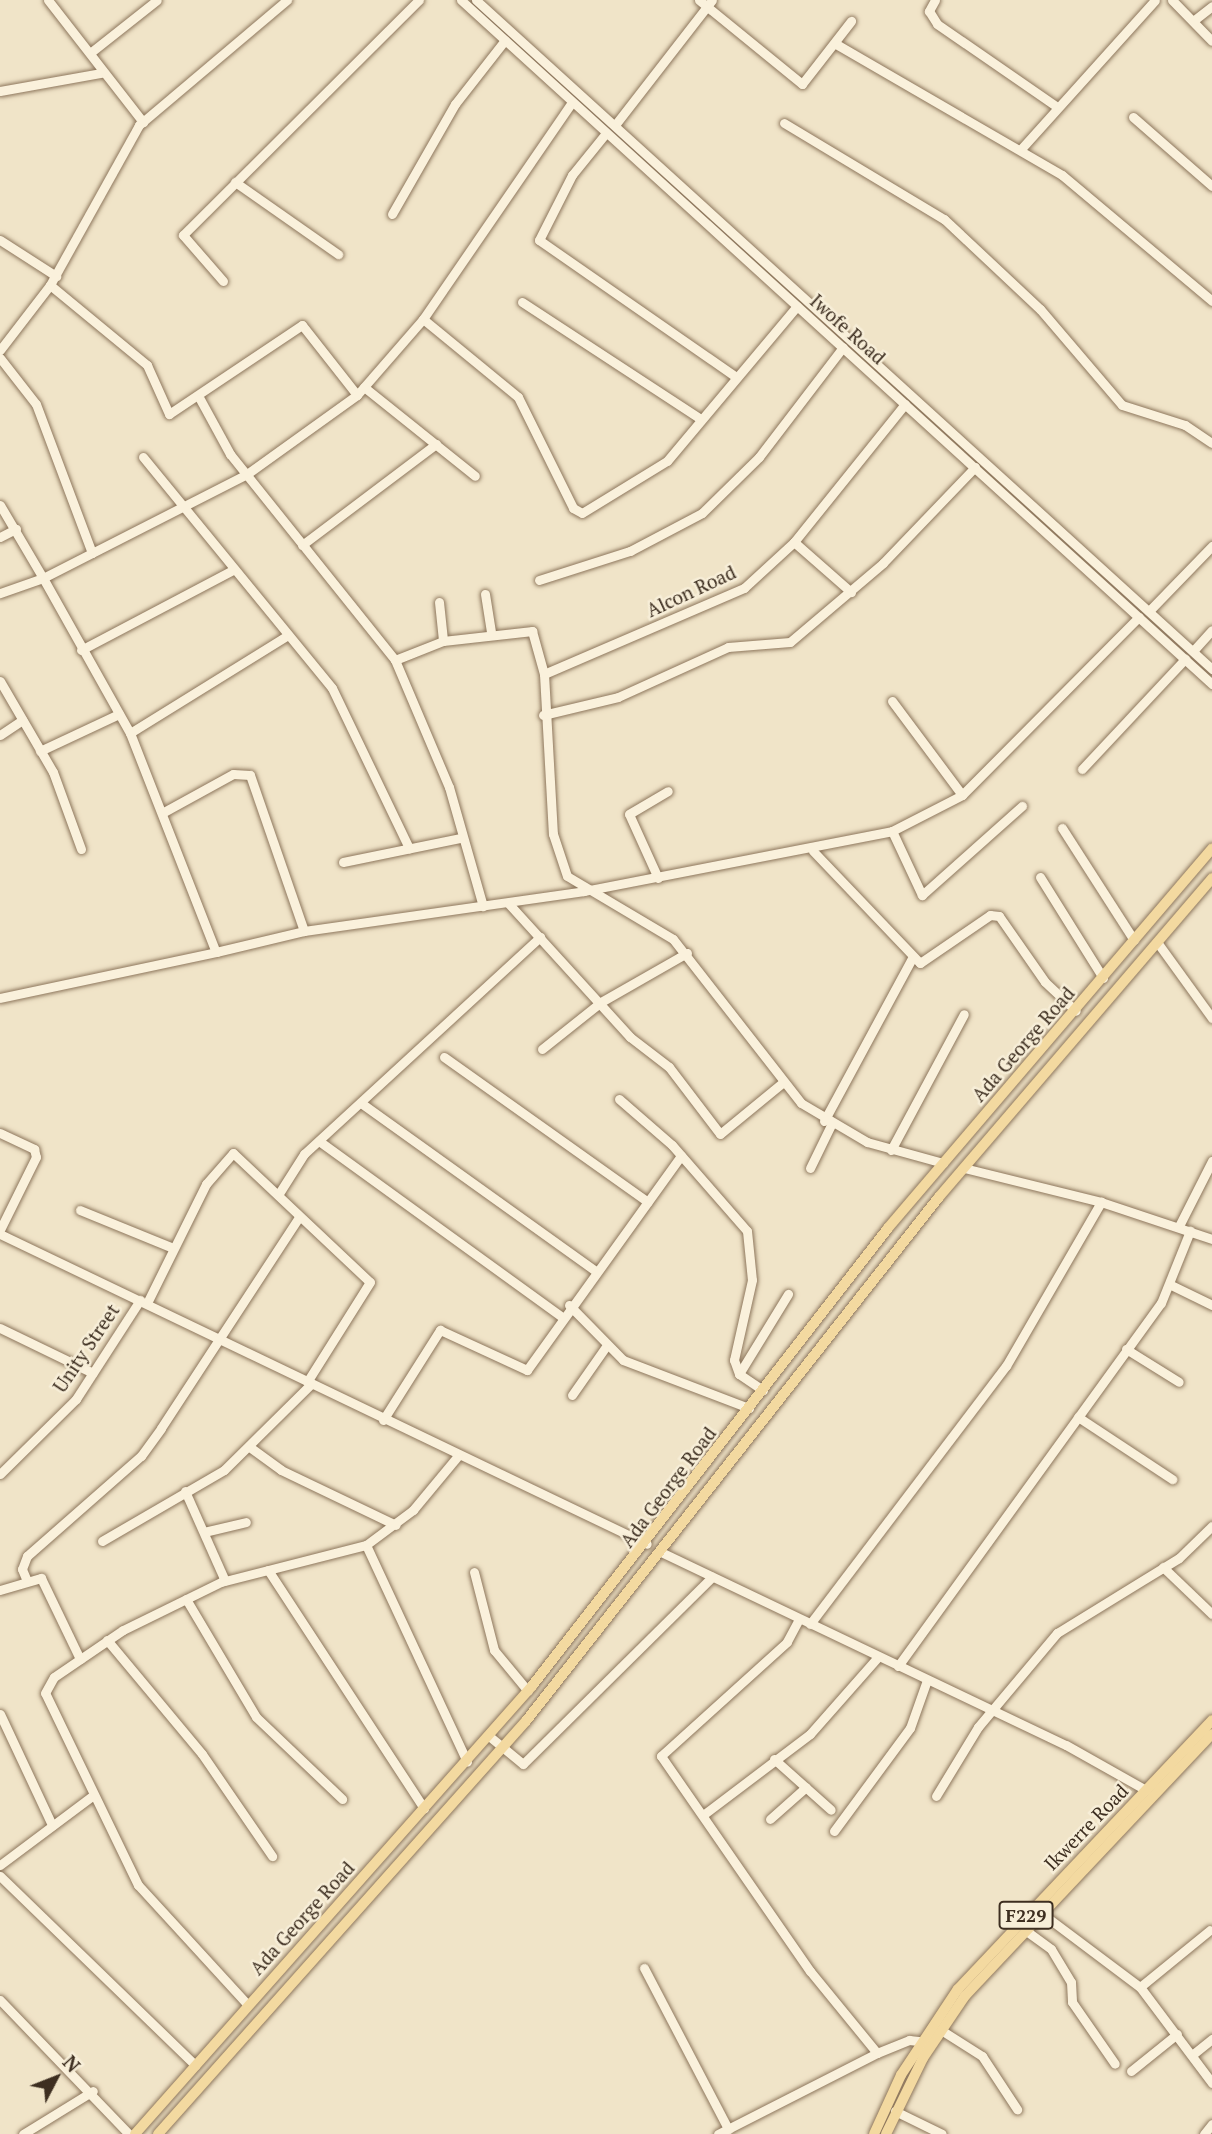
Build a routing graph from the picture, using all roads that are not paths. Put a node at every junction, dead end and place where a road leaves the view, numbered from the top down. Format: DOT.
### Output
graph roads {
  1 [pos="48,0"];
  2 [pos="157,0"];
  3 [pos="287,0"];
  4 [pos="419,0"];
  5 [pos="461,0"];
  6 [pos="475,0"];
  7 [pos="935,0"];
  8 [pos="1155,0"];
  9 [pos="1172,0"];
  10 [pos="706,2"];
  11 [pos="1212,6"];
  12 [pos="851,21"];
  13 [pos="1193,21"];
  14 [pos="505,40"];
  15 [pos="1212,41"];
  16 [pos="836,44"];
  17 [pos="90,53"];
  18 [pos="102,73"];
  19 [pos="0,91"];
  20 [pos="572,102"];
  21 [pos="1056,106"];
  22 [pos="1133,117"];
  23 [pos="143,122"];
  24 [pos="784,124"];
  25 [pos="615,125"];
  26 [pos="606,133"];
  27 [pos="1021,149"];
  28 [pos="235,182"];
  29 [pos="1212,186"];
  30 [pos="392,214"];
  31 [pos="0,240"];
  32 [pos="338,254"];
  33 [pos="53,280"];
  34 [pos="223,281"];
  35 [pos="1212,301"];
  36 [pos="522,302"];
  37 [pos="797,306"];
  38 [pos="423,319"];
  39 [pos="843,347"];
  40 [pos="0,350"];
  41 [pos="0,358"];
  42 [pos="736,377"];
  43 [pos="361,391"];
  44 [pos="200,399"];
  45 [pos="905,404"];
  46 [pos="701,419"];
  47 [pos="1212,443"];
  48 [pos="436,444"];
  49 [pos="143,457"];
  50 [pos="975,467"];
  51 [pos="247,474"];
  52 [pos="475,477"];
  53 [pos="0,505"];
  54 [pos="179,509"];
  55 [pos="16,529"];
  56 [pos="0,537"];
  57 [pos="794,542"];
  58 [pos="302,545"];
  59 [pos="1212,547"];
  60 [pos="92,553"];
  61 [pos="231,571"];
  62 [pos="43,578"];
  63 [pos="539,580"];
  64 [pos="851,592"];
  65 [pos="0,593"];
  66 [pos="485,594"];
  67 [pos="439,602"];
  68 [pos="1149,611"];
  69 [pos="1139,617"];
  70 [pos="1212,630"];
  71 [pos="491,632"];
  72 [pos="288,635"];
  73 [pos="443,641"];
  74 [pos="81,650"];
  75 [pos="1193,651"];
  76 [pos="1185,659"];
  77 [pos="395,660"];
  78 [pos="1212,668"];
  79 [pos="544,674"];
  80 [pos="0,681"];
  81 [pos="1212,684"];
  82 [pos="892,701"];
  83 [pos="119,714"];
  84 [pos="543,715"];
  85 [pos="22,720"];
  86 [pos="130,733"];
  87 [pos="0,735"];
  88 [pos="40,751"];
  89 [pos="1082,769"];
  90 [pos="668,791"];
  91 [pos="962,794"];
  92 [pos="1022,806"];
  93 [pos="162,813"];
  94 [pos="1062,828"];
  95 [pos="892,831"];
  96 [pos="460,838"];
  97 [pos="409,848"];
  98 [pos="1212,848"];
  99 [pos="81,849"];
  100 [pos="813,851"];
  101 [pos="343,862"];
  102 [pos="1040,877"];
  103 [pos="658,878"];
  104 [pos="1212,878"];
  105 [pos="584,891"];
  106 [pos="509,904"];
  107 [pos="482,906"];
  108 [pos="304,930"];
  109 [pos="540,937"];
  110 [pos="1134,940"];
  111 [pos="1157,942"];
  112 [pos="216,952"];
  113 [pos="687,953"];
  114 [pos="912,958"];
  115 [pos="1103,978"];
  116 [pos="0,998"];
  117 [pos="601,1002"];
  118 [pos="1076,1011"];
  119 [pos="1211,1013"];
  120 [pos="964,1014"];
  121 [pos="542,1049"];
  122 [pos="444,1057"];
  123 [pos="782,1083"];
  124 [pos="619,1099"];
  125 [pos="361,1103"];
  126 [pos="827,1123"];
  127 [pos="0,1133"];
  128 [pos="318,1141"];
  129 [pos="891,1150"];
  130 [pos="681,1156"];
  131 [pos="1212,1161"];
  132 [pos="943,1163"];
  133 [pos="810,1168"];
  134 [pos="964,1168"];
  135 [pos="278,1195"];
  136 [pos="648,1202"];
  137 [pos="1101,1202"];
  138 [pos="80,1210"];
  139 [pos="299,1217"];
  140 [pos="1179,1226"];
  141 [pos="1190,1231"];
  142 [pos="0,1232"];
  143 [pos="1212,1239"];
  144 [pos="173,1248"];
  145 [pos="594,1270"];
  146 [pos="1171,1285"];
  147 [pos="788,1294"];
  148 [pos="143,1302"];
  149 [pos="569,1305"];
  150 [pos="1212,1305"];
  151 [pos="561,1316"];
  152 [pos="0,1328"];
  153 [pos="223,1341"];
  154 [pos="607,1345"];
  155 [pos="1126,1349"];
  156 [pos="93,1373"];
  157 [pos="739,1374"];
  158 [pos="1179,1382"];
  159 [pos="309,1383"];
  160 [pos="763,1390"];
  161 [pos="572,1395"];
  162 [pos="750,1408"];
  163 [pos="1078,1418"];
  164 [pos="383,1420"];
  165 [pos="251,1448"];
  166 [pos="457,1457"];
  167 [pos="0,1474"];
  168 [pos="1172,1479"];
  169 [pos="185,1491"];
  170 [pos="246,1522"];
  171 [pos="396,1525"];
  172 [pos="1212,1526"];
  173 [pos="204,1532"];
  174 [pos="102,1541"];
  175 [pos="647,1544"];
  176 [pos="366,1545"];
  177 [pos="663,1553"];
  178 [pos="1163,1567"];
  179 [pos="268,1570"];
  180 [pos="474,1572"];
  181 [pos="712,1577"];
  182 [pos="27,1581"];
  183 [pos="225,1581"];
  184 [pos="0,1590"];
  185 [pos="186,1599"];
  186 [pos="1212,1614"];
  187 [pos="799,1619"];
  188 [pos="810,1624"];
  189 [pos="107,1640"];
  190 [pos="878,1657"];
  191 [pos="80,1659"];
  192 [pos="898,1666"];
  193 [pos="927,1680"];
  194 [pos="528,1691"];
  195 [pos="992,1710"];
  196 [pos="0,1714"];
  197 [pos="1212,1720"];
  198 [pos="1212,1734"];
  199 [pos="489,1736"];
  200 [pos="502,1748"];
  201 [pos="774,1759"];
  202 [pos="467,1762"];
  203 [pos="806,1787"];
  204 [pos="1146,1790"];
  205 [pos="936,1796"];
  206 [pos="91,1797"];
  207 [pos="342,1799"];
  208 [pos="424,1808"];
  209 [pos="831,1810"];
  210 [pos="703,1815"];
  211 [pos="770,1819"];
  212 [pos="52,1825"];
  213 [pos="834,1831"];
  214 [pos="272,1856"];
  215 [pos="0,1865"];
  216 [pos="0,1876"];
  217 [pos="1040,1912"];
  218 [pos="1025,1930"];
  219 [pos="1210,1930"];
  220 [pos="644,1968"];
  221 [pos="1140,1987"];
  222 [pos="0,2000"];
  223 [pos="248,2005"];
  224 [pos="941,2030"];
  225 [pos="1177,2034"];
  226 [pos="1212,2039"];
  227 [pos="927,2042"];
  228 [pos="877,2053"];
  229 [pos="1192,2055"];
  230 [pos="195,2064"];
  231 [pos="1115,2064"];
  232 [pos="1131,2071"];
  233 [pos="1212,2083"];
  234 [pos="93,2091"];
  235 [pos="1017,2109"];
  236 [pos="895,2111"];
  237 [pos="1212,2124"];
  238 [pos="728,2129"];
  239 [pos="23,2134"];
  240 [pos="129,2134"];
  241 [pos="135,2134"];
  242 [pos="158,2134"];
  243 [pos="719,2134"];
  244 [pos="874,2134"];
  245 [pos="886,2134"];
  246 [pos="942,2134"];
  247 [pos="1204,2134"];
  1 -- 17 [label="street"];
  2 -- 17 [label="street"];
  3 -- 23 [label="street"];
  4 -- 28 [label="street"];
  5 -- 14 [label="street, Iwofe Road"];
  6 -- 25 [label="street, Iwofe Road"];
  7 -- 21 [label="street"];
  8 -- 21 [label="street"];
  9 -- 13 [label="street"];
  10 -- 16 [label="street"];
  10 -- 25 [label="street"];
  11 -- 13 [label="street"];
  12 -- 16 [label="street"];
  13 -- 15 [label="street"];
  14 -- 20 [label="street, Iwofe Road"];
  14 -- 30 [label="street"];
  16 -- 27 [label="street"];
  17 -- 18 [label="street"];
  18 -- 19 [label="street"];
  18 -- 23 [label="street"];
  20 -- 26 [label="street, Iwofe Road"];
  20 -- 38 [label="street"];
  21 -- 27 [label="street"];
  22 -- 29 [label="street"];
  23 -- 33 [label="street"];
  24 -- 47 [label="street"];
  25 -- 68 [label="street, Iwofe Road"];
  26 -- 37 [label="street, Iwofe Road"];
  26 -- 42 [label="street"];
  27 -- 35 [label="street"];
  28 -- 32 [label="street"];
  28 -- 34 [label="street"];
  31 -- 33 [label="street"];
  33 -- 40 [label="street"];
  33 -- 44 [label="street"];
  36 -- 46 [label="street"];
  37 -- 39 [label="street, Iwofe Road"];
  37 -- 42 [label="street"];
  38 -- 43 [label="street"];
  38 -- 46 [label="street"];
  39 -- 45 [label="street, Iwofe Road"];
  39 -- 63 [label="street"];
  41 -- 60 [label="street"];
  42 -- 46 [label="street"];
  43 -- 44 [label="street"];
  43 -- 48 [label="street"];
  43 -- 51 [label="street"];
  44 -- 51 [label="street"];
  45 -- 50 [label="street, Iwofe Road"];
  45 -- 57 [label="street, Alcon Road"];
  48 -- 52 [label="street"];
  48 -- 58 [label="street"];
  49 -- 54 [label="street"];
  50 -- 64 [label="street"];
  50 -- 69 [label="street, Iwofe Road"];
  51 -- 54 [label="street"];
  51 -- 58 [label="street"];
  53 -- 55 [label="street"];
  54 -- 60 [label="street"];
  54 -- 61 [label="street"];
  55 -- 56 [label="street"];
  55 -- 62 [label="street"];
  57 -- 64 [label="street"];
  57 -- 79 [label="street, Alcon Road"];
  58 -- 77 [label="street"];
  59 -- 68 [label="street"];
  60 -- 62 [label="street"];
  61 -- 72 [label="street"];
  61 -- 74 [label="street"];
  62 -- 65 [label="street"];
  62 -- 74 [label="street"];
  64 -- 84 [label="street"];
  66 -- 71 [label="street"];
  67 -- 73 [label="street"];
  68 -- 75 [label="street, Iwofe Road"];
  69 -- 76 [label="street, Iwofe Road"];
  69 -- 91 [label="street"];
  70 -- 75 [label="street"];
  71 -- 73 [label="street"];
  71 -- 79 [label="street"];
  72 -- 86 [label="street"];
  72 -- 97 [label="street"];
  73 -- 77 [label="street"];
  74 -- 83 [label="street"];
  75 -- 78 [label="street, Iwofe Road"];
  76 -- 81 [label="street, Iwofe Road"];
  76 -- 89 [label="street"];
  77 -- 96 [label="street"];
  79 -- 84 [label="street"];
  80 -- 85 [label="street"];
  82 -- 91 [label="street"];
  83 -- 86 [label="street"];
  83 -- 88 [label="street"];
  84 -- 105 [label="street"];
  85 -- 87 [label="street"];
  85 -- 88 [label="street"];
  86 -- 93 [label="street"];
  88 -- 99 [label="street"];
  90 -- 103 [label="street"];
  91 -- 95 [label="street"];
  92 -- 95 [label="street"];
  93 -- 108 [label="street"];
  93 -- 112 [label="street"];
  94 -- 110 [label="street"];
  95 -- 100 [label="street"];
  96 -- 97 [label="street"];
  96 -- 107 [label="street"];
  97 -- 101 [label="street"];
  98 -- 110 [label="main road, Ada George Road"];
  100 -- 103 [label="street"];
  100 -- 114 [label="street"];
  102 -- 115 [label="street"];
  103 -- 105 [label="street"];
  104 -- 111 [label="main road, Ada George Road"];
  105 -- 106 [label="street"];
  105 -- 113 [label="street"];
  106 -- 107 [label="street"];
  106 -- 109 [label="street"];
  107 -- 108 [label="street"];
  108 -- 112 [label="street"];
  109 -- 117 [label="street"];
  109 -- 125 [label="street"];
  110 -- 115 [label="main road, Ada George Road"];
  111 -- 119 [label="street"];
  111 -- 134 [label="main road, Ada George Road"];
  112 -- 116 [label="street"];
  113 -- 117 [label="street"];
  113 -- 123 [label="street"];
  114 -- 118 [label="street"];
  114 -- 126 [label="street"];
  115 -- 118 [label="main road, Ada George Road"];
  117 -- 121 [label="street"];
  117 -- 123 [label="street"];
  118 -- 132 [label="main road, Ada George Road"];
  120 -- 129 [label="street"];
  122 -- 136 [label="street"];
  123 -- 126 [label="street"];
  124 -- 130 [label="street"];
  125 -- 128 [label="street"];
  125 -- 145 [label="street"];
  126 -- 129 [label="street"];
  126 -- 133 [label="street"];
  127 -- 142 [label="street"];
  128 -- 135 [label="street"];
  128 -- 151 [label="street"];
  129 -- 132 [label="street"];
  130 -- 136 [label="street"];
  130 -- 157 [label="street"];
  131 -- 140 [label="street"];
  132 -- 160 [label="main road, Ada George Road"];
  134 -- 137 [label="street"];
  134 -- 177 [label="main road, Ada George Road"];
  135 -- 139 [label="street"];
  135 -- 144 [label="street, Unity Street"];
  136 -- 145 [label="street"];
  137 -- 140 [label="street"];
  137 -- 188 [label="street"];
  138 -- 144 [label="street"];
  139 -- 153 [label="street"];
  139 -- 159 [label="street"];
  140 -- 141 [label="street"];
  141 -- 143 [label="street"];
  141 -- 146 [label="street"];
  142 -- 148 [label="street"];
  144 -- 148 [label="street, Unity Street"];
  145 -- 149 [label="street"];
  146 -- 150 [label="street"];
  146 -- 155 [label="street"];
  147 -- 157 [label="street"];
  148 -- 153 [label="street"];
  148 -- 156 [label="street, Unity Street"];
  149 -- 151 [label="street"];
  149 -- 154 [label="street"];
  151 -- 164 [label="street"];
  152 -- 156 [label="street"];
  153 -- 159 [label="street"];
  153 -- 182 [label="street"];
  154 -- 161 [label="street"];
  154 -- 162 [label="street"];
  155 -- 158 [label="street"];
  155 -- 163 [label="street"];
  156 -- 167 [label="street, Unity Street"];
  157 -- 160 [label="street"];
  159 -- 164 [label="street"];
  159 -- 165 [label="street"];
  160 -- 162 [label="main road, Ada George Road"];
  162 -- 175 [label="main road, Ada George Road"];
  163 -- 168 [label="street"];
  163 -- 192 [label="street"];
  164 -- 166 [label="street"];
  165 -- 169 [label="street"];
  165 -- 171 [label="street"];
  166 -- 171 [label="street"];
  166 -- 175 [label="street"];
  169 -- 173 [label="street"];
  169 -- 174 [label="street"];
  170 -- 173 [label="street"];
  171 -- 176 [label="street"];
  172 -- 178 [label="street"];
  173 -- 183 [label="street"];
  175 -- 194 [label="main road, Ada George Road"];
  176 -- 179 [label="street"];
  176 -- 202 [label="street"];
  177 -- 181 [label="street"];
  177 -- 200 [label="main road, Ada George Road"];
  178 -- 186 [label="street"];
  178 -- 195 [label="street"];
  179 -- 183 [label="street"];
  179 -- 208 [label="street"];
  180 -- 194 [label="street"];
  181 -- 187 [label="street"];
  181 -- 200 [label="street"];
  182 -- 184 [label="street"];
  182 -- 191 [label="street"];
  183 -- 185 [label="street"];
  185 -- 189 [label="street"];
  185 -- 207 [label="street"];
  187 -- 188 [label="street"];
  187 -- 210 [label="street"];
  188 -- 190 [label="street"];
  189 -- 191 [label="street"];
  189 -- 214 [label="street"];
  190 -- 192 [label="street"];
  190 -- 201 [label="street"];
  191 -- 206 [label="street"];
  192 -- 193 [label="street"];
  193 -- 195 [label="street"];
  193 -- 213 [label="street"];
  194 -- 199 [label="main road, Ada George Road"];
  195 -- 204 [label="street"];
  195 -- 205 [label="street"];
  196 -- 212 [label="street"];
  197 -- 204 [label="main road, Ikwerre Road / F229"];
  198 -- 217 [label="main road, Ikwerre Road / F229"];
  199 -- 200 [label="street"];
  199 -- 202 [label="main road, Ada George Road"];
  200 -- 242 [label="main road, Ada George Road"];
  201 -- 203 [label="street"];
  201 -- 210 [label="street"];
  202 -- 208 [label="main road, Ada George Road"];
  203 -- 209 [label="street"];
  203 -- 211 [label="street"];
  204 -- 227 [label="main road, Ikwerre Road / F229"];
  206 -- 212 [label="street"];
  206 -- 223 [label="street"];
  208 -- 223 [label="main road, Ada George Road"];
  210 -- 228 [label="street"];
  212 -- 215 [label="street"];
  216 -- 230 [label="street"];
  217 -- 218 [label="main road, Ikwerre Road / F229"];
  217 -- 221 [label="street"];
  218 -- 224 [label="main road, Ikwerre Road / F229"];
  218 -- 231 [label="street"];
  219 -- 221 [label="street"];
  220 -- 238 [label="street"];
  221 -- 225 [label="street"];
  222 -- 234 [label="street"];
  223 -- 230 [label="main road, Ada George Road"];
  224 -- 227 [label="main road, Ikwerre Road / F229"];
  224 -- 235 [label="street"];
  225 -- 229 [label="street"];
  225 -- 232 [label="street"];
  226 -- 229 [label="street"];
  227 -- 228 [label="street"];
  227 -- 236 [label="main road, Ikwerre Road / F229"];
  227 -- 244 [label="main road, Ikwerre Road / F229"];
  228 -- 238 [label="street"];
  229 -- 233 [label="street"];
  230 -- 241 [label="main road, Ada George Road"];
  234 -- 239 [label="street"];
  234 -- 240 [label="street"];
  236 -- 245 [label="main road, Ikwerre Road / F229"];
  236 -- 246 [label="street"];
  237 -- 247 [label="street"];
  238 -- 243 [label="street"];
}
